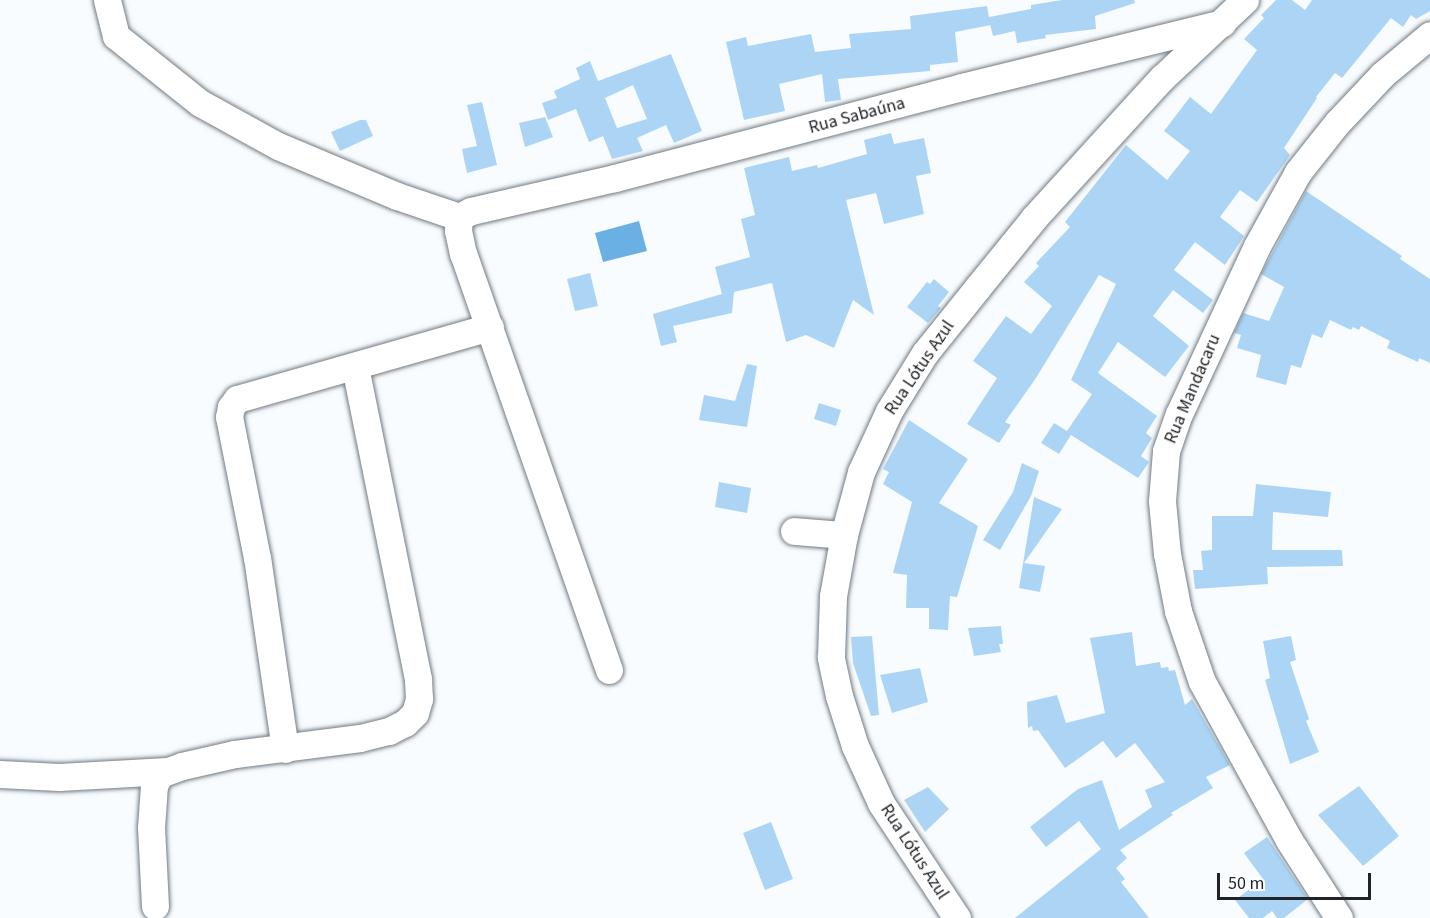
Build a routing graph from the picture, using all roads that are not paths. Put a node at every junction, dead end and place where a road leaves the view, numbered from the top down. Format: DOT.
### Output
graph roads {
  1 [pos="107,0"];
  2 [pos="1245,0"];
  3 [pos="1222,23"];
  4 [pos="1430,34"];
  5 [pos="459,217"];
  6 [pos="490,327"];
  7 [pos="356,366"];
  8 [pos="794,531"];
  9 [pos="844,535"];
  10 [pos="609,670"];
  11 [pos="285,749"];
  12 [pos="167,771"];
  13 [pos="0,774"];
  14 [pos="155,906"];
  15 [pos="957,918"];
  16 [pos="1339,918"];
  1 -- 5 [label="street"];
  2 -- 3 [label="street, Rua Lótus Azul"];
  3 -- 5 [label="street, Rua Sabaúna"];
  3 -- 9 [label="street, Rua Lótus Azul"];
  4 -- 16 [label="street, Rua Mandacaru"];
  5 -- 6 [label="street"];
  6 -- 7 [label="street"];
  6 -- 10 [label="street"];
  7 -- 11 [label="street"];
  7 -- 11 [label="street"];
  8 -- 9 [label="street"];
  9 -- 15 [label="street, Rua Lótus Azul"];
  11 -- 12 [label="street"];
  12 -- 13 [label="street"];
  12 -- 14 [label="street"];
}
